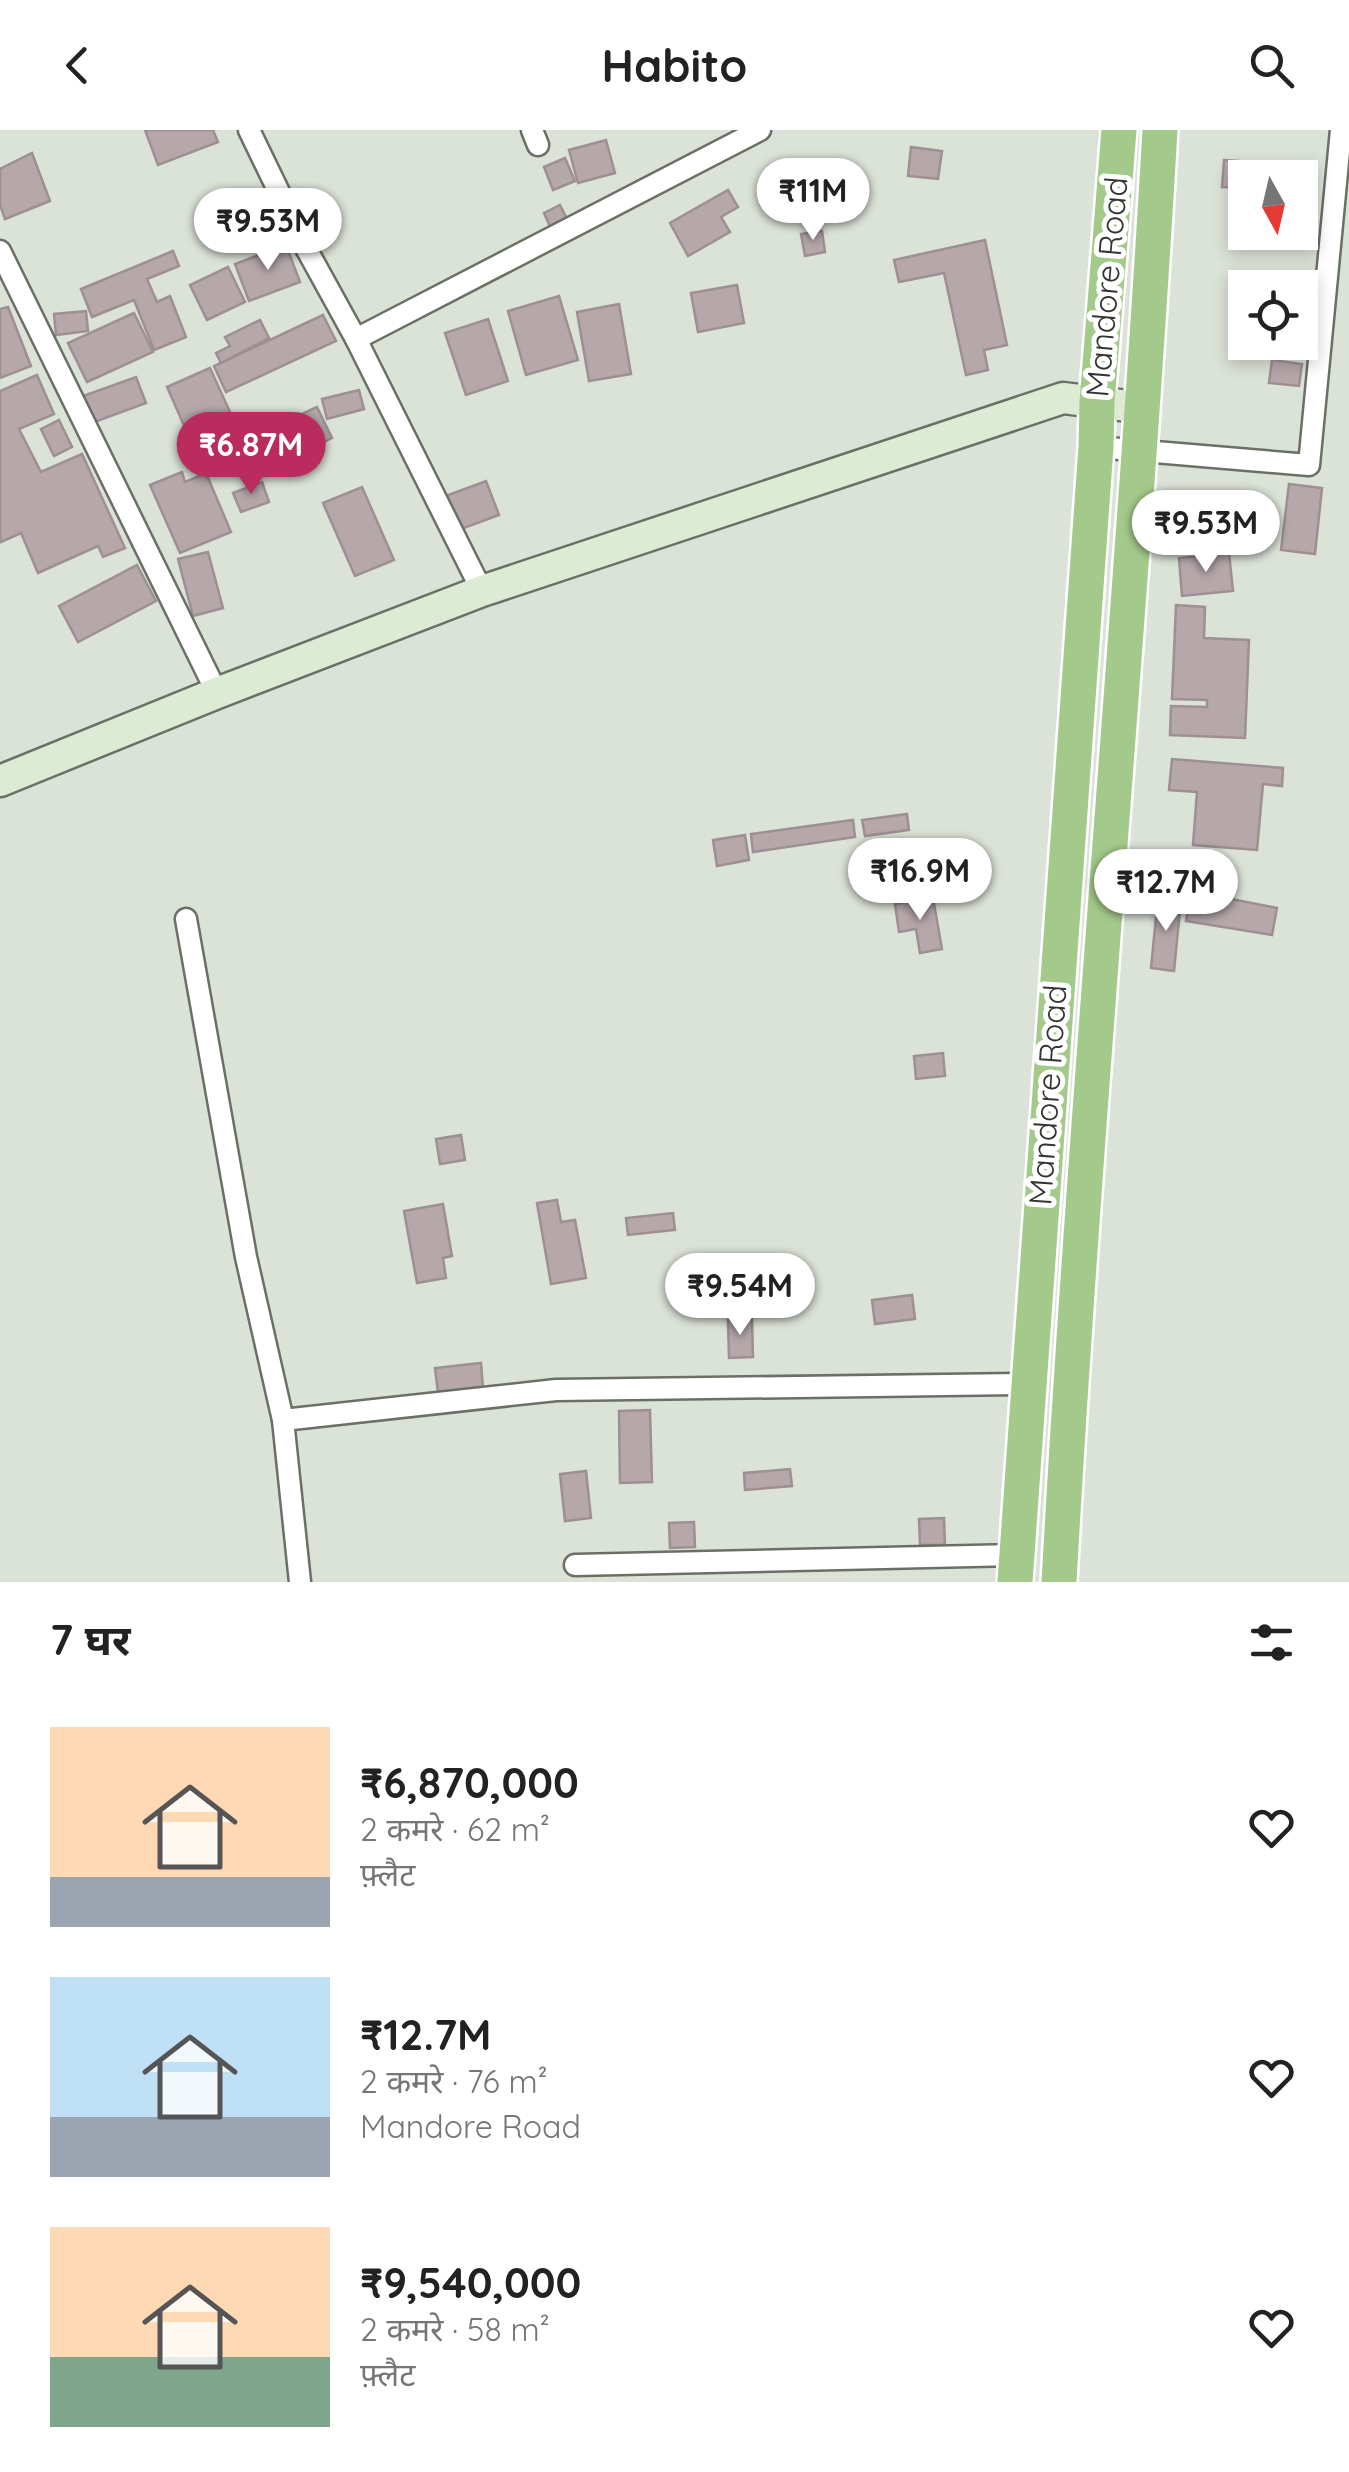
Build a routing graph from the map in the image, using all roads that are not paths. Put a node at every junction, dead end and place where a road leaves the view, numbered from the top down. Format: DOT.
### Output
graph roads {
  1 [pos="248,130"];
  2 [pos="760,130"];
  3 [pos="1119,130"];
  4 [pos="1160,130"];
  5 [pos="1341,130"];
  6 [pos="0,251"];
  7 [pos="356,338"];
  8 [pos="1097,402"];
  9 [pos="1144,408"];
  10 [pos="1096,447"];
  11 [pos="1140,453"];
  12 [pos="482,592"];
  13 [pos="217,692"];
  14 [pos="0,782"];
  15 [pos="186,918"];
  16 [pos="1027,1384"];
  17 [pos="283,1420"];
  18 [pos="575,1564"];
  19 [pos="1015,1569"];
  20 [pos="300,1582"];
  21 [pos="1059,1582"];
  1 -- 7 [label="street"];
  2 -- 7 [label="street"];
  3 -- 8 [label="highway, Mandore Road"];
  4 -- 9 [label="highway, Mandore Road"];
  5 -- 11 [label="street"];
  6 -- 13 [label="street"];
  7 -- 12 [label="street"];
  8 -- 9 [label="main road"];
  8 -- 10 [label="highway, Mandore Road"];
  8 -- 12 [label="main road"];
  9 -- 11 [label="highway, Mandore Road"];
  10 -- 11 [label="street"];
  10 -- 16 [label="highway, Mandore Road"];
  11 -- 21 [label="highway, Mandore Road"];
  12 -- 13 [label="main road"];
  13 -- 14 [label="main road"];
  15 -- 17 [label="street"];
  16 -- 17 [label="street"];
  16 -- 19 [label="highway, Mandore Road"];
  17 -- 20 [label="street"];
  18 -- 19 [label="street"];
}
